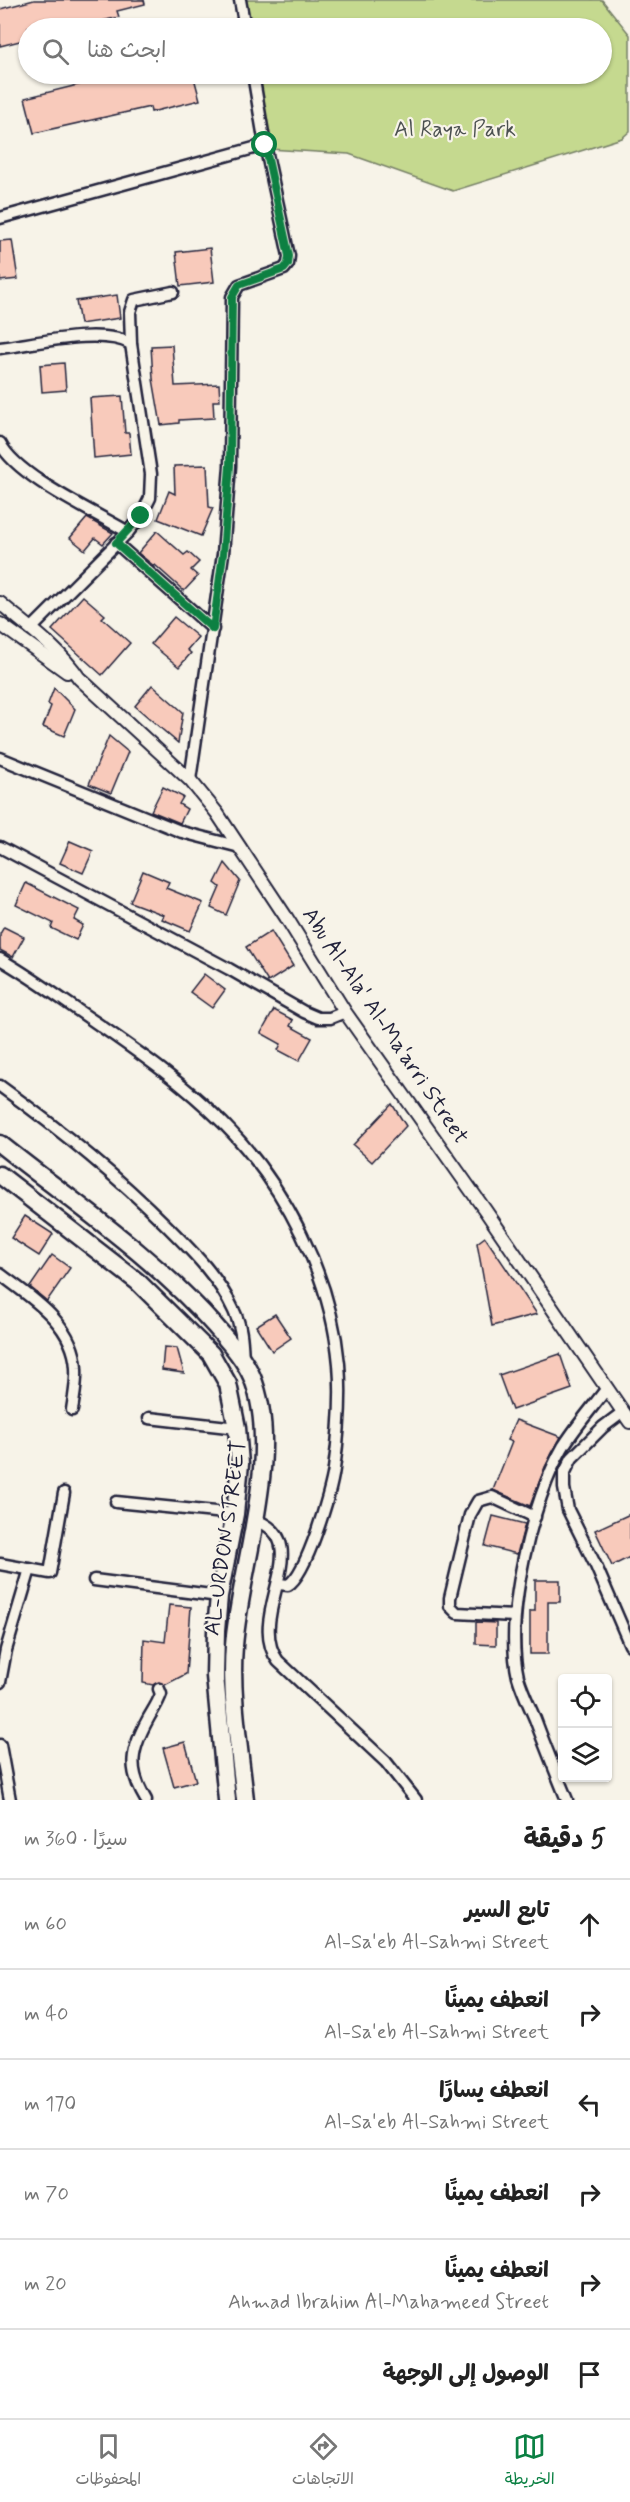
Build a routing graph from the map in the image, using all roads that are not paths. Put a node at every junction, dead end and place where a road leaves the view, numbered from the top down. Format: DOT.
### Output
graph roads {
  1 [pos="240,0"];
  2 [pos="243,18"];
  3 [pos="255,84"];
  4 [pos="265,145"];
  5 [pos="0,218"];
  6 [pos="173,292"];
  7 [pos="131,344"];
  8 [pos="0,348"];
  9 [pos="0,443"];
  10 [pos="128,532"];
  11 [pos="116,543"];
  12 [pos="2,608"];
  13 [pos="0,624"];
  14 [pos="31,628"];
  15 [pos="213,629"];
  16 [pos="79,678"];
  17 [pos="0,758"];
  18 [pos="190,780"];
  19 [pos="0,847"];
  20 [pos="240,847"];
  21 [pos="0,959"];
  22 [pos="345,1011"];
  23 [pos="0,1086"];
  24 [pos="0,1144"];
  25 [pos="0,1174"];
  26 [pos="0,1274"];
  27 [pos="243,1360"];
  28 [pos="607,1388"];
  29 [pos="72,1410"];
  30 [pos="627,1417"];
  31 [pos="149,1418"];
  32 [pos="237,1428"];
  33 [pos="561,1453"];
  34 [pos="572,1458"];
  35 [pos="64,1493"];
  36 [pos="116,1502"];
  37 [pos="235,1514"];
  38 [pos="535,1517"];
  39 [pos="255,1520"];
  40 [pos="0,1564"];
  41 [pos="30,1569"];
  42 [pos="94,1580"];
  43 [pos="279,1584"];
  44 [pos="219,1596"];
  45 [pos="514,1616"];
  46 [pos="630,1645"];
  47 [pos="0,1682"];
  48 [pos="159,1689"];
  49 [pos="0,1745"];
  50 [pos="10,1800"];
  51 [pos="146,1800"];
  52 [pos="227,1800"];
  53 [pos="245,1800"];
  54 [pos="416,1800"];
  55 [pos="567,1800"];
  1 -- 2 [label="street"];
  3 -- 4 [label="street"];
  4 -- 5 [label="street"];
  4 -- 15 [label="street"];
  6 -- 7 [label="street"];
  7 -- 8 [label="street"];
  7 -- 10 [label="street"];
  9 -- 10 [label="street"];
  10 -- 11 [label="street"];
  11 -- 14 [label="street"];
  11 -- 15 [label="street"];
  12 -- 14 [label="street, Abu Al-Ala' Al-Maʻarri Street"];
  13 -- 16 [label="street, Abu Al-Ala' Al-Maʻarri Street"];
  14 -- 16 [label="street, Abu Al-Ala' Al-Maʻarri Street"];
  15 -- 18 [label="street"];
  16 -- 18 [label="street, Abu Al-Ala' Al-Maʻarri Street"];
  17 -- 20 [label="street"];
  18 -- 20 [label="street, Abu Al-Ala' Al-Maʻarri Street"];
  19 -- 22 [label="street"];
  20 -- 22 [label="street, Abu Al-Ala' Al-Maʻarri Street"];
  21 -- 43 [label="street"];
  22 -- 28 [label="street, Abu Al-Ala' Al-Maʻarri Street"];
  23 -- 27 [label="street"];
  24 -- 27 [label="highway, AL-URDON STREET"];
  25 -- 32 [label="highway, AL-URDON STREET"];
  26 -- 29 [label="street"];
  27 -- 39 [label="highway, AL-URDON STREET"];
  28 -- 30 [label="street, Abu Al-Ala' Al-Maʻarri Street"];
  28 -- 33 [label="street"];
  30 -- 34 [label="street"];
  31 -- 32 [label="street"];
  32 -- 37 [label="highway, AL-URDON STREET"];
  33 -- 34 [label="street"];
  33 -- 38 [label="street"];
  34 -- 46 [label="street"];
  35 -- 41 [label="street"];
  36 -- 37 [label="street"];
  37 -- 44 [label="highway, AL-URDON STREET"];
  38 -- 45 [label="street"];
  38 -- 45 [label="street"];
  39 -- 43 [label="street"];
  39 -- 53 [label="highway, AL-URDON STREET"];
  40 -- 41 [label="street"];
  41 -- 47 [label="street"];
  42 -- 44 [label="street"];
  43 -- 54 [label="street"];
  44 -- 52 [label="highway, AL-URDON STREET"];
  45 -- 55 [label="street"];
  48 -- 51 [label="street"];
  49 -- 50 [label="street"];
}
